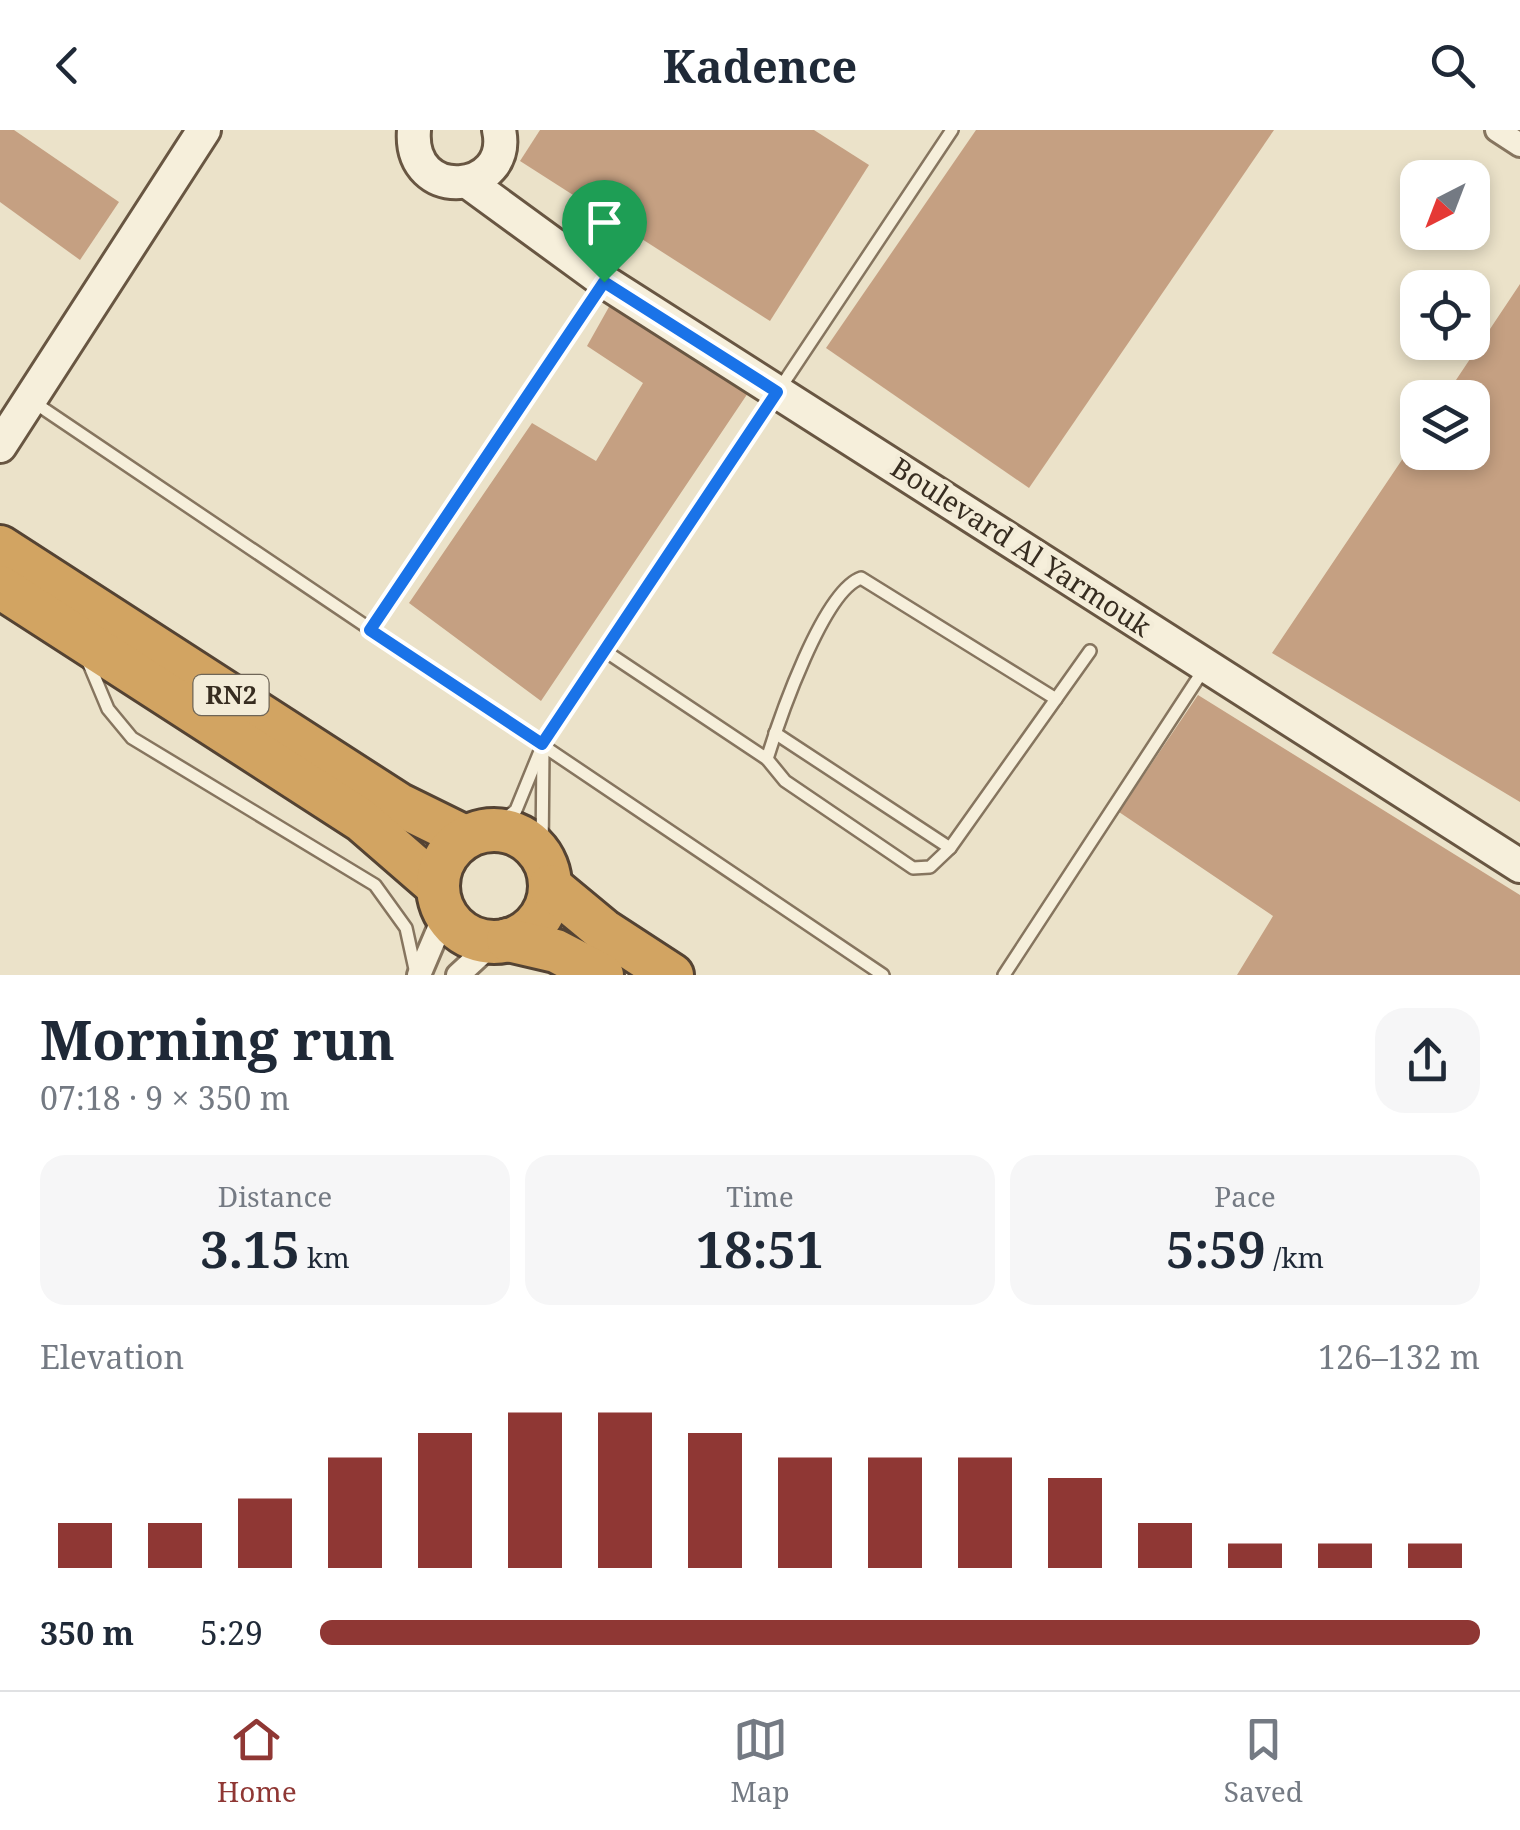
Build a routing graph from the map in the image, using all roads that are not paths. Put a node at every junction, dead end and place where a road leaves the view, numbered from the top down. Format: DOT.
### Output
graph roads {
  1 [pos="204,130"];
  2 [pos="952,130"];
  3 [pos="1497,130"];
  4 [pos="406,135"];
  5 [pos="499,142"];
  6 [pos="1520,145"];
  7 [pos="468,182"];
  8 [pos="525,224"];
  9 [pos="604,282"];
  10 [pos="777,392"];
  11 [pos="31,400"];
  12 [pos="0,446"];
  13 [pos="0,546"];
  14 [pos="0,587"];
  15 [pos="370,630"];
  16 [pos="72,634"];
  17 [pos="605,650"];
  18 [pos="1090,651"];
  19 [pos="1206,665"];
  20 [pos="1056,700"];
  21 [pos="775,733"];
  22 [pos="542,744"];
  23 [pos="767,759"];
  24 [pos="479,833"];
  25 [pos="950,848"];
  26 [pos="1520,866"];
  27 [pos="546,872"];
  28 [pos="441,900"];
  29 [pos="501,941"];
  30 [pos="417,975"];
  31 [pos="458,975"];
  32 [pos="602,975"];
  33 [pos="672,975"];
  34 [pos="883,975"];
  35 [pos="1004,975"];
  1 -- 11 [label="street"];
  2 -- 10 [label="lane"];
  3 -- 6 [label="street"];
  4 -- 7 [label="street, Boulevard Al Yarmouk"];
  5 -- 7 [label="street"];
  5 -- 8 [label="street"];
  7 -- 8 [label="street, Boulevard Al Yarmouk"];
  8 -- 9 [label="street, Boulevard Al Yarmouk"];
  9 -- 10 [label="street, Boulevard Al Yarmouk"];
  9 -- 15 [label="lane"];
  10 -- 17 [label="lane"];
  10 -- 19 [label="street, Boulevard Al Yarmouk"];
  11 -- 12 [label="street"];
  11 -- 15 [label="lane"];
  13 -- 24 [label="highway, RN2"];
  14 -- 16 [label="highway, RN2"];
  15 -- 22 [label="lane"];
  16 -- 28 [label="highway, RN2"];
  16 -- 30 [label="lane"];
  17 -- 22 [label="lane"];
  17 -- 23 [label="lane"];
  18 -- 20 [label="lane"];
  19 -- 26 [label="street, Boulevard Al Yarmouk"];
  19 -- 35 [label="lane"];
  20 -- 21 [label="lane"];
  20 -- 25 [label="lane"];
  21 -- 23 [label="lane"];
  21 -- 25 [label="lane"];
  22 -- 24 [label="lane"];
  22 -- 27 [label="lane"];
  22 -- 34 [label="lane"];
  23 -- 25 [label="lane"];
  24 -- 27 [label="highway, RN2"];
  24 -- 28 [label="highway"];
  27 -- 29 [label="highway"];
  27 -- 33 [label="highway, RN2"];
  28 -- 29 [label="highway, RN2"];
  28 -- 30 [label="street"];
  29 -- 31 [label="street"];
  29 -- 32 [label="highway, RN2"];
}
